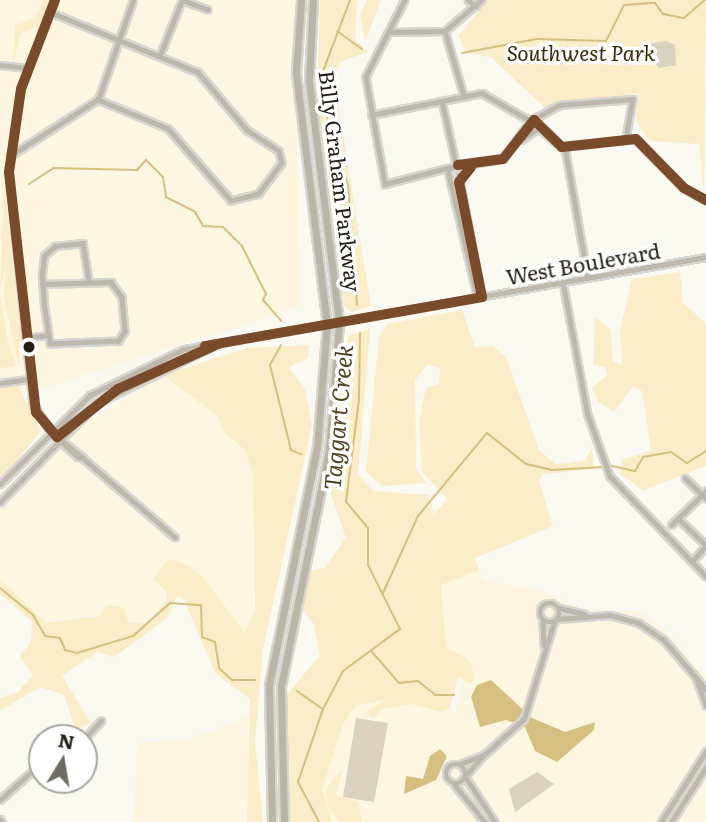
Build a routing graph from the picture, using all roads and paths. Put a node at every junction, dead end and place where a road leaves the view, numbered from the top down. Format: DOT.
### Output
graph roads {
  1 [pos="55,0"];
  2 [pos="133,0"];
  3 [pos="182,0"];
  4 [pos="301,0"];
  5 [pos="313,0"];
  6 [pos="405,0"];
  7 [pos="468,0"];
  8 [pos="481,0"];
  9 [pos="476,6"];
  10 [pos="206,9"];
  11 [pos="50,12"];
  12 [pos="391,32"];
  13 [pos="445,32"];
  14 [pos="118,39"];
  15 [pos="160,55"];
  16 [pos="0,65"];
  17 [pos="27,68"];
  18 [pos="464,96"];
  19 [pos="98,100"];
  20 [pos="442,101"];
  21 [pos="545,113"];
  22 [pos="371,114"];
  23 [pos="529,124"];
  24 [pos="539,126"];
  25 [pos="533,133"];
  26 [pos="545,136"];
  27 [pos="625,137"];
  28 [pos="521,140"];
  29 [pos="565,147"];
  30 [pos="452,152"];
  31 [pos="10,156"];
  32 [pos="458,164"];
  33 [pos="448,167"];
  34 [pos="471,167"];
  35 [pos="435,173"];
  36 [pos="459,174"];
  37 [pos="450,175"];
  38 [pos="706,200"];
  39 [pos="706,257"];
  40 [pos="588,278"];
  41 [pos="89,279"];
  42 [pos="563,282"];
  43 [pos="42,284"];
  44 [pos="480,297"];
  45 [pos="339,322"];
  46 [pos="327,325"];
  47 [pos="48,335"];
  48 [pos="25,338"];
  49 [pos="218,344"];
  50 [pos="29,379"];
  51 [pos="0,383"];
  52 [pos="49,429"];
  53 [pos="59,439"];
  54 [pos="685,478"];
  55 [pos="0,484"];
  56 [pos="704,494"];
  57 [pos="0,502"];
  58 [pos="678,518"];
  59 [pos="671,525"];
  60 [pos="175,537"];
  61 [pos="706,546"];
  62 [pos="692,561"];
  63 [pos="706,576"];
  64 [pos="559,608"];
  65 [pos="585,614"];
  66 [pos="542,620"];
  67 [pos="556,621"];
  68 [pos="544,646"];
  69 [pos="696,679"];
  70 [pos="706,690"];
  71 [pos="706,705"];
  72 [pos="101,721"];
  73 [pos="98,724"];
  74 [pos="706,751"];
  75 [pos="484,755"];
  76 [pos="460,764"];
  77 [pos="706,767"];
  78 [pos="28,775"];
  79 [pos="467,776"];
  80 [pos="455,785"];
  81 [pos="0,800"];
  82 [pos="272,822"];
  83 [pos="284,822"];
  84 [pos="485,822"];
  85 [pos="495,822"];
  86 [pos="663,822"];
  87 [pos="671,822"];
  1 -- 11 [label="street"];
  2 -- 14 [label="street"];
  3 -- 10 [label="street"];
  3 -- 15 [label="street"];
  4 -- 46 [label="highway, Billy Graham Parkway"];
  5 -- 45 [label="highway, Billy Graham Parkway"];
  6 -- 12 [label="street"];
  7 -- 9 [label="street"];
  8 -- 9 [label="street"];
  9 -- 13 [label="street"];
  11 -- 14 [label="street"];
  11 -- 17 [label="street"];
  12 -- 13 [label="street"];
  12 -- 22 [label="street"];
  13 -- 18 [label="street"];
  14 -- 15 [label="street"];
  14 -- 19 [label="street"];
  15 -- 19 [label="street"];
  16 -- 17 [label="street"];
  17 -- 31 [label="street"];
  18 -- 20 [label="street"];
  18 -- 23 [label="street"];
  19 -- 31 [label="street"];
  20 -- 22 [label="street"];
  20 -- 30 [label="street"];
  21 -- 23 [label="street"];
  21 -- 24 [label="street"];
  21 -- 27 [label="street"];
  22 -- 35 [label="street"];
  23 -- 24 [label="street"];
  23 -- 25 [label="street"];
  23 -- 28 [label="street"];
  24 -- 25 [label="street"];
  24 -- 26 [label="street"];
  25 -- 26 [label="street"];
  25 -- 28 [label="street"];
  26 -- 29 [label="street"];
  27 -- 29 [label="street"];
  27 -- 38 [label="street"];
  28 -- 34 [label="street"];
  29 -- 40 [label="street"];
  30 -- 32 [label="street"];
  30 -- 33 [label="street"];
  31 -- 48 [label="street"];
  32 -- 33 [label="street"];
  32 -- 34 [label="street"];
  32 -- 36 [label="street"];
  33 -- 35 [label="street"];
  33 -- 37 [label="street"];
  34 -- 36 [label="street"];
  35 -- 37 [label="street"];
  36 -- 37 [label="street"];
  36 -- 44 [label="street"];
  37 -- 44 [label="street"];
  39 -- 40 [label="main road, West Boulevard"];
  40 -- 42 [label="main road, West Boulevard"];
  41 -- 43 [label="street"];
  41 -- 43 [label="street"];
  41 -- 47 [label="street"];
  42 -- 44 [label="main road, West Boulevard"];
  42 -- 62 [label="street"];
  43 -- 47 [label="street"];
  44 -- 45 [label="main road, West Boulevard"];
  45 -- 46 [label="main road, West Boulevard"];
  45 -- 83 [label="highway, Billy Graham Parkway"];
  46 -- 49 [label="main road, West Boulevard"];
  46 -- 82 [label="highway, Billy Graham Parkway"];
  47 -- 48 [label="street"];
  48 -- 50 [label="street"];
  49 -- 52 [label="main road, West Boulevard"];
  49 -- 53 [label="main road, West Boulevard"];
  50 -- 51 [label="street"];
  50 -- 52 [label="street"];
  52 -- 53 [label="street"];
  52 -- 55 [label="main road, West Boulevard"];
  53 -- 57 [label="main road, West Boulevard"];
  53 -- 60 [label="street"];
  54 -- 56 [label="street"];
  56 -- 58 [label="street"];
  58 -- 59 [label="street"];
  58 -- 61 [label="street"];
  61 -- 62 [label="street"];
  62 -- 63 [label="street"];
  64 -- 65 [label="street"];
  64 -- 66 [label="street"];
  64 -- 67 [label="street"];
  65 -- 67 [label="street"];
  65 -- 69 [label="street"];
  66 -- 67 [label="street"];
  66 -- 68 [label="street"];
  67 -- 68 [label="street"];
  68 -- 75 [label="street"];
  69 -- 70 [label="street"];
  69 -- 71 [label="street"];
  72 -- 73 [label="street"];
  74 -- 86 [label="main road"];
  75 -- 76 [label="street"];
  75 -- 79 [label="street"];
  76 -- 79 [label="street"];
  76 -- 80 [label="street"];
  77 -- 87 [label="main road"];
  78 -- 81 [label="street"];
  79 -- 80 [label="street"];
  79 -- 85 [label="street"];
  80 -- 84 [label="street"];
}
